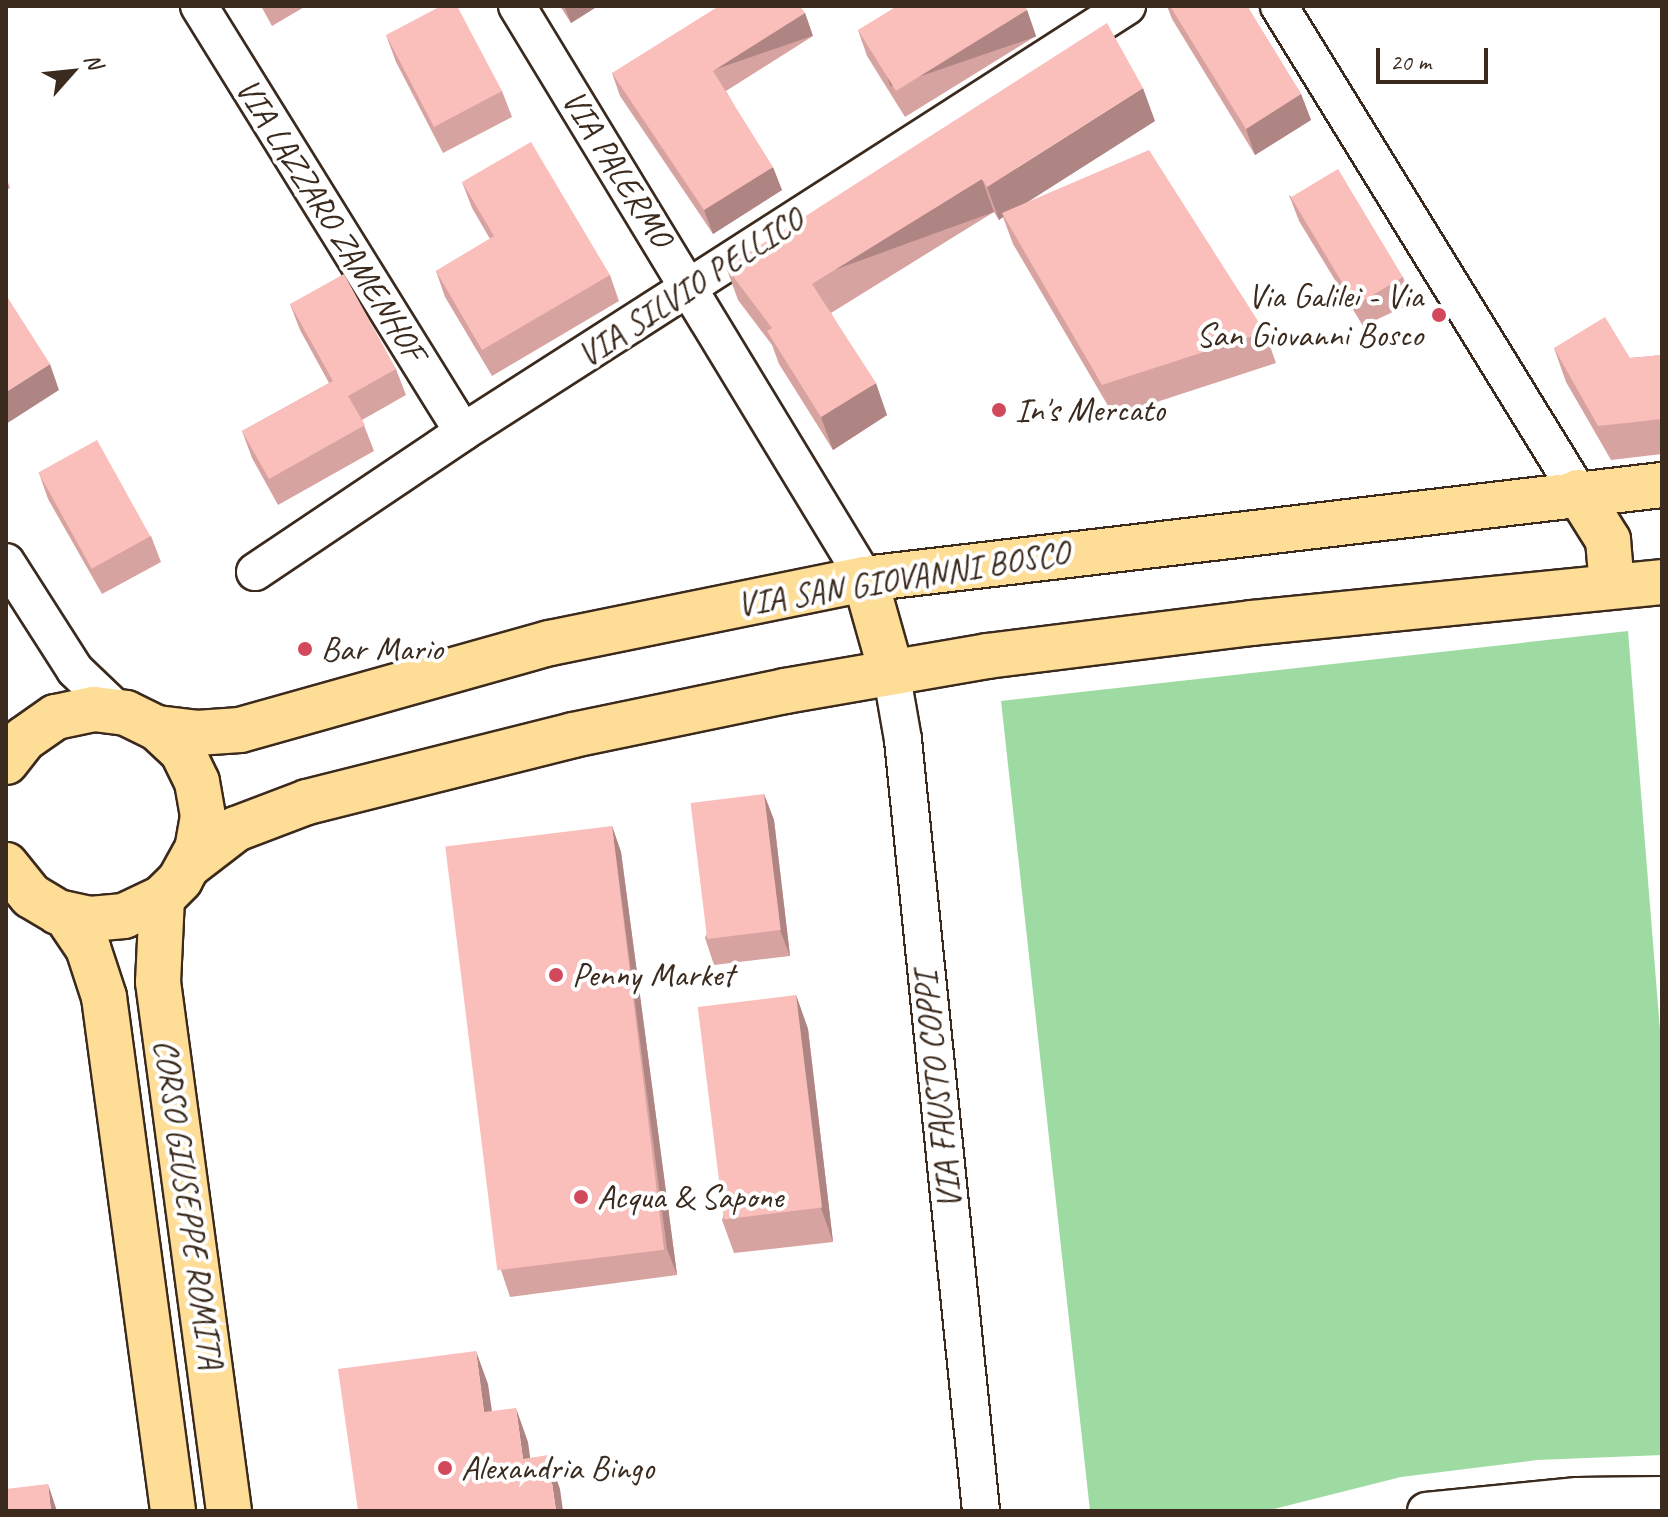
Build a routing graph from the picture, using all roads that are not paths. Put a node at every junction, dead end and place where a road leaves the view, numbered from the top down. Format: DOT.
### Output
graph roads {
  1 [pos="199,6"];
  2 [pos="517,6"];
  3 [pos="1127,6"];
  4 [pos="1279,6"];
  5 [pos="691,286"];
  6 [pos="463,432"];
  7 [pos="1662,485"];
  8 [pos="1578,492"];
  9 [pos="6,562"];
  10 [pos="255,572"];
  11 [pos="865,579"];
  12 [pos="1662,582"];
  13 [pos="1612,586"];
  14 [pos="891,671"];
  15 [pos="138,719"];
  16 [pos="6,762"];
  17 [pos="9,873"];
  18 [pos="176,881"];
  19 [pos="65,914"];
  20 [pos="1662,1495"];
  21 [pos="173,1511"];
  22 [pos="229,1511"];
  23 [pos="981,1511"];
  24 [pos="1426,1511"];
  1 -- 6 [label="street, VIA LAZZARO ZAMENHOF"];
  2 -- 5 [label="street, VIA PALERMO"];
  3 -- 5 [label="street, VIA SILVIO PELLICO"];
  4 -- 8 [label="street"];
  5 -- 6 [label="street, VIA SILVIO PELLICO"];
  5 -- 11 [label="street, VIA PALERMO"];
  6 -- 10 [label="street, VIA SILVIO PELLICO"];
  7 -- 8 [label="main road, VIA SAN GIOVANNI BOSCO"];
  8 -- 11 [label="main road, VIA SAN GIOVANNI BOSCO"];
  8 -- 13 [label="main road"];
  9 -- 15 [label="street"];
  11 -- 14 [label="main road"];
  11 -- 15 [label="main road, VIA SAN GIOVANNI BOSCO"];
  12 -- 13 [label="main road"];
  13 -- 14 [label="main road"];
  14 -- 18 [label="main road"];
  14 -- 23 [label="street, VIA FAUSTO COPPI"];
  15 -- 16 [label="main road, VIA SAN GIOVANNI BOSCO"];
  15 -- 18 [label="main road, CORSO GIUSEPPE ROMITA"];
  17 -- 19 [label="main road"];
  18 -- 19 [label="main road"];
  18 -- 22 [label="main road, CORSO GIUSEPPE ROMITA"];
  19 -- 21 [label="main road, CORSO GIUSEPPE ROMITA"];
  20 -- 24 [label="street"];
}
